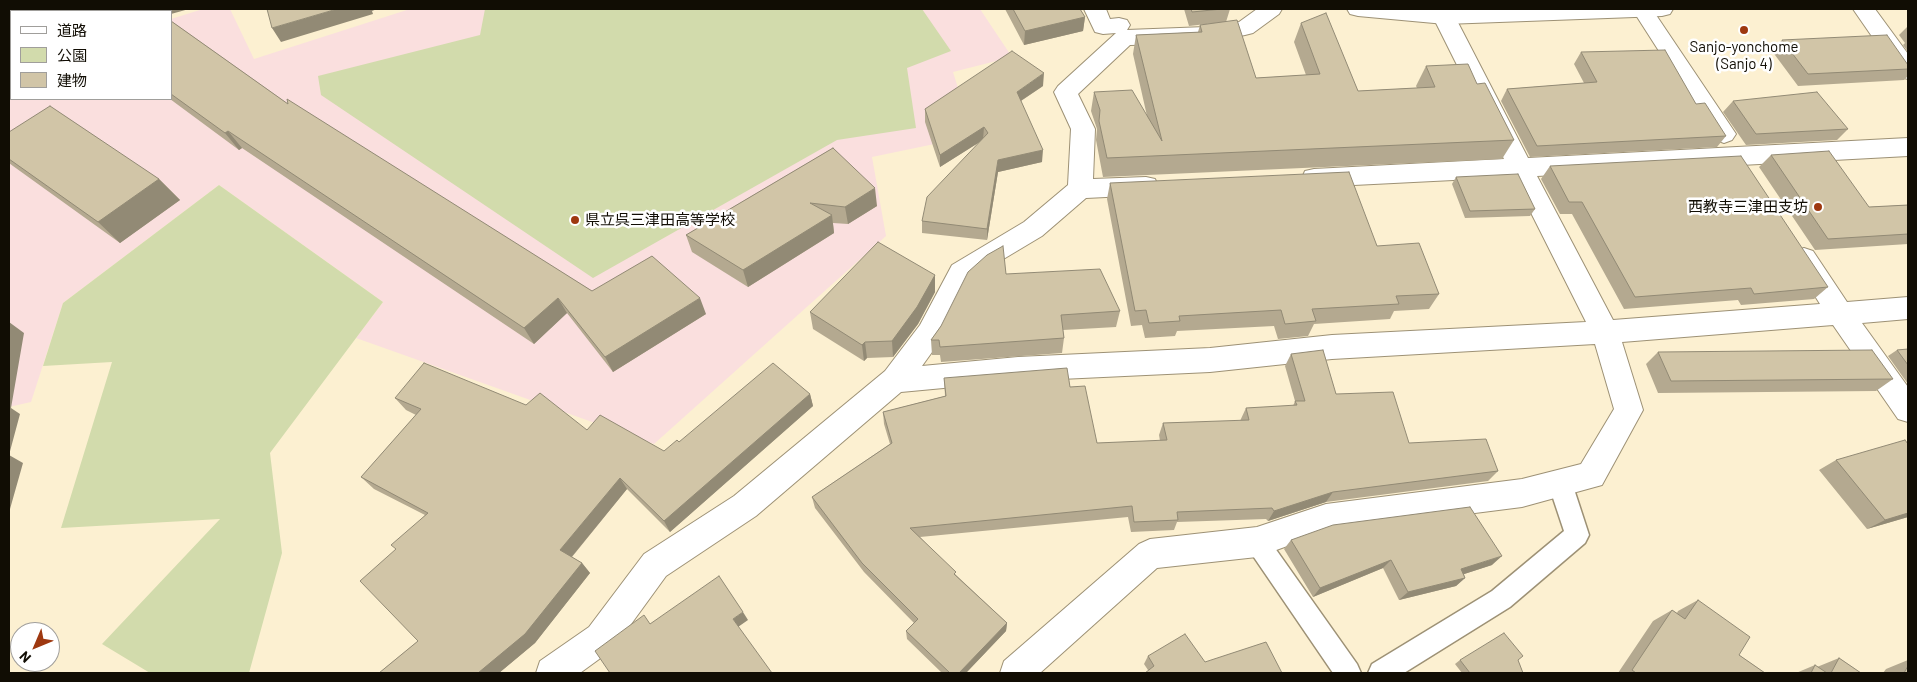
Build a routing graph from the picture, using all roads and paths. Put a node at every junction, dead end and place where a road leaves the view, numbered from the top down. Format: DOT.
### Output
graph roads {
  1 [pos="1095,9"];
  2 [pos="1271,9"];
  3 [pos="1358,9"];
  4 [pos="1649,9"];
  5 [pos="1864,9"];
  6 [pos="1443,13"];
  7 [pos="1118,24"];
  8 [pos="1908,71"];
  9 [pos="1908,147"];
  10 [pos="1738,155"];
  11 [pos="1522,169"];
  12 [pos="1296,179"];
  13 [pos="1754,180"];
  14 [pos="1169,185"];
  15 [pos="1080,189"];
  16 [pos="1792,238"];
  17 [pos="1908,308"];
  18 [pos="1840,313"];
  19 [pos="1605,332"];
  20 [pos="895,380"];
  21 [pos="1908,410"];
  22 [pos="1560,483"];
  23 [pos="1257,542"];
  24 [pos="552,673"];
  25 [pos="1016,673"];
  26 [pos="1348,673"];
  27 [pos="1381,673"];
  1 -- 7 [label="street"];
  2 -- 7 [label="street"];
  3 -- 6 [label="street"];
  4 -- 6 [label="street"];
  4 -- 10 [label="street"];
  5 -- 8 [label="street"];
  6 -- 11 [label="street"];
  7 -- 15 [label="street"];
  9 -- 10 [label="street"];
  10 -- 11 [label="street"];
  10 -- 13 [label="street"];
  11 -- 12 [label="street"];
  11 -- 19 [label="street"];
  14 -- 15 [label="street"];
  15 -- 20 [label="street"];
  16 -- 18 [label="street"];
  17 -- 18 [label="street"];
  18 -- 19 [label="street"];
  18 -- 21 [label="street"];
  19 -- 20 [label="street"];
  19 -- 22 [label="street"];
  20 -- 24 [label="street"];
  22 -- 23 [label="street"];
  22 -- 27 [label="lane"];
  23 -- 25 [label="street"];
  23 -- 26 [label="lane"];
}
